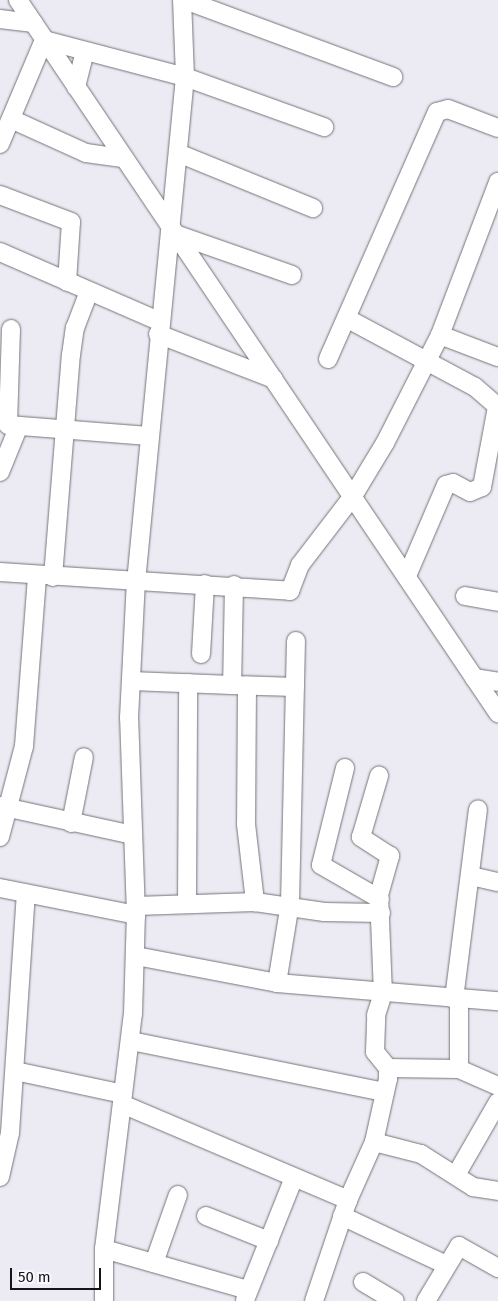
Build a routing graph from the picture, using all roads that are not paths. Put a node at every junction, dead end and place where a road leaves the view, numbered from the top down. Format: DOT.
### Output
graph roads {
  1 [pos="18,0"];
  2 [pos="183,0"];
  3 [pos="0,19"];
  4 [pos="34,24"];
  5 [pos="44,40"];
  6 [pos="85,52"];
  7 [pos="185,77"];
  8 [pos="393,78"];
  9 [pos="76,86"];
  10 [pos="11,118"];
  11 [pos="324,127"];
  12 [pos="498,128"];
  13 [pos="0,144"];
  14 [pos="178,153"];
  15 [pos="123,158"];
  16 [pos="498,182"];
  17 [pos="0,195"];
  18 [pos="313,208"];
  19 [pos="172,230"];
  20 [pos="0,252"];
  21 [pos="292,275"];
  22 [pos="67,282"];
  23 [pos="89,292"];
  24 [pos="348,318"];
  25 [pos="159,328"];
  26 [pos="11,329"];
  27 [pos="440,335"];
  28 [pos="498,357"];
  29 [pos="328,360"];
  30 [pos="427,360"];
  31 [pos="274,379"];
  32 [pos="498,407"];
  33 [pos="18,428"];
  34 [pos="65,432"];
  35 [pos="149,436"];
  36 [pos="0,472"];
  37 [pos="353,496"];
  38 [pos="0,572"];
  39 [pos="407,576"];
  40 [pos="45,577"];
  41 [pos="136,582"];
  42 [pos="205,584"];
  43 [pos="234,585"];
  44 [pos="465,596"];
  45 [pos="498,602"];
  46 [pos="296,641"];
  47 [pos="201,654"];
  48 [pos="474,678"];
  49 [pos="131,680"];
  50 [pos="498,682"];
  51 [pos="188,683"];
  52 [pos="239,686"];
  53 [pos="295,687"];
  54 [pos="498,713"];
  55 [pos="84,758"];
  56 [pos="345,768"];
  57 [pos="379,776"];
  58 [pos="4,808"];
  59 [pos="478,810"];
  60 [pos="72,823"];
  61 [pos="133,835"];
  62 [pos="0,837"];
  63 [pos="472,876"];
  64 [pos="498,882"];
  65 [pos="0,888"];
  66 [pos="26,894"];
  67 [pos="255,902"];
  68 [pos="186,904"];
  69 [pos="290,904"];
  70 [pos="380,906"];
  71 [pos="136,910"];
  72 [pos="136,956"];
  73 [pos="277,983"];
  74 [pos="383,994"];
  75 [pos="457,999"];
  76 [pos="498,1001"];
  77 [pos="131,1041"];
  78 [pos="388,1068"];
  79 [pos="460,1070"];
  80 [pos="15,1071"];
  81 [pos="498,1086"];
  82 [pos="385,1092"];
  83 [pos="123,1099"];
  84 [pos="498,1102"];
  85 [pos="374,1142"];
  86 [pos="456,1175"];
  87 [pos="0,1177"];
  88 [pos="293,1180"];
  89 [pos="498,1191"];
  90 [pos="178,1195"];
  91 [pos="345,1208"];
  92 [pos="206,1216"];
  93 [pos="269,1241"];
  94 [pos="104,1249"];
  95 [pos="154,1263"];
  96 [pos="446,1265"];
  97 [pos="498,1268"];
  98 [pos="363,1282"];
  99 [pos="246,1295"];
  100 [pos="104,1301"];
  101 [pos="314,1301"];
  102 [pos="395,1301"];
  103 [pos="426,1301"];
  1 -- 4 [label="street"];
  2 -- 7 [label="street"];
  2 -- 8 [label="street"];
  3 -- 4 [label="street"];
  4 -- 5 [label="street"];
  5 -- 6 [label="street"];
  5 -- 9 [label="street"];
  5 -- 10 [label="street"];
  6 -- 7 [label="street"];
  6 -- 9 [label="street"];
  7 -- 11 [label="street"];
  7 -- 14 [label="street"];
  9 -- 15 [label="street"];
  10 -- 13 [label="street"];
  10 -- 15 [label="street"];
  12 -- 24 [label="street"];
  14 -- 18 [label="street"];
  14 -- 19 [label="street"];
  15 -- 19 [label="street"];
  16 -- 27 [label="street"];
  17 -- 22 [label="street"];
  19 -- 21 [label="street"];
  19 -- 25 [label="street"];
  19 -- 31 [label="street"];
  20 -- 22 [label="street"];
  22 -- 23 [label="street"];
  23 -- 25 [label="street"];
  23 -- 34 [label="street"];
  24 -- 29 [label="street"];
  24 -- 30 [label="street"];
  25 -- 31 [label="street"];
  25 -- 35 [label="street"];
  26 -- 33 [label="street"];
  27 -- 28 [label="street"];
  27 -- 30 [label="street"];
  30 -- 32 [label="street"];
  30 -- 37 [label="street"];
  31 -- 37 [label="street"];
  32 -- 39 [label="street"];
  33 -- 34 [label="street"];
  33 -- 36 [label="street"];
  34 -- 35 [label="street"];
  34 -- 40 [label="street"];
  35 -- 41 [label="street"];
  37 -- 39 [label="street"];
  37 -- 43 [label="street"];
  38 -- 40 [label="street"];
  39 -- 48 [label="street"];
  40 -- 41 [label="street"];
  40 -- 58 [label="street"];
  41 -- 42 [label="street"];
  41 -- 49 [label="street"];
  42 -- 43 [label="street"];
  42 -- 47 [label="street"];
  43 -- 52 [label="street"];
  44 -- 45 [label="street"];
  46 -- 53 [label="street"];
  48 -- 50 [label="street"];
  48 -- 54 [label="street"];
  49 -- 51 [label="street"];
  49 -- 61 [label="street"];
  51 -- 52 [label="street"];
  51 -- 68 [label="street"];
  52 -- 53 [label="street"];
  52 -- 67 [label="street"];
  53 -- 69 [label="street"];
  55 -- 60 [label="street"];
  56 -- 70 [label="street"];
  57 -- 70 [label="street"];
  58 -- 60 [label="street"];
  58 -- 62 [label="street"];
  59 -- 63 [label="street"];
  60 -- 61 [label="street"];
  61 -- 71 [label="street"];
  63 -- 64 [label="street"];
  63 -- 75 [label="street"];
  65 -- 66 [label="street"];
  66 -- 71 [label="street"];
  66 -- 80 [label="street"];
  67 -- 68 [label="street"];
  67 -- 69 [label="street"];
  68 -- 71 [label="street"];
  69 -- 70 [label="street"];
  69 -- 73 [label="street"];
  70 -- 74 [label="street"];
  71 -- 72 [label="street"];
  72 -- 73 [label="street"];
  72 -- 77 [label="street"];
  73 -- 74 [label="street"];
  74 -- 75 [label="street"];
  74 -- 78 [label="street"];
  75 -- 76 [label="street"];
  75 -- 79 [label="street"];
  77 -- 82 [label="street"];
  77 -- 83 [label="street"];
  78 -- 79 [label="street"];
  78 -- 82 [label="street"];
  79 -- 81 [label="street"];
  80 -- 83 [label="street"];
  80 -- 87 [label="street"];
  82 -- 85 [label="street"];
  83 -- 88 [label="street"];
  83 -- 94 [label="street"];
  84 -- 86 [label="street"];
  85 -- 86 [label="street"];
  85 -- 91 [label="street"];
  86 -- 89 [label="street"];
  88 -- 91 [label="street"];
  88 -- 93 [label="street"];
  90 -- 95 [label="street"];
  91 -- 96 [label="street"];
  91 -- 101 [label="street"];
  92 -- 93 [label="street"];
  93 -- 99 [label="street"];
  94 -- 95 [label="street"];
  94 -- 100 [label="street"];
  95 -- 99 [label="street"];
  96 -- 97 [label="street"];
  96 -- 103 [label="street"];
  98 -- 102 [label="street"];
}
